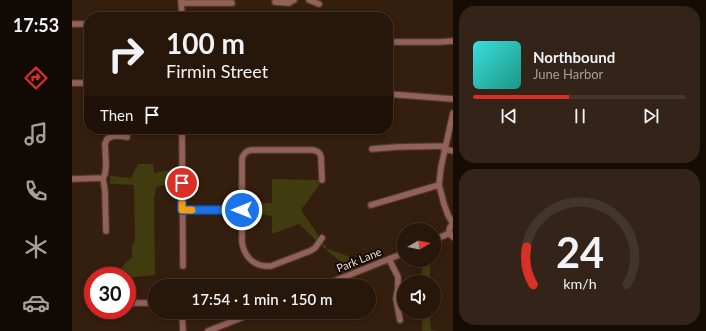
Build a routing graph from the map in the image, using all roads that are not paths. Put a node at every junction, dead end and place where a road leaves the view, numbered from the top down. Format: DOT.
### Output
graph roads {
  1 [pos="294,0"];
  2 [pos="309,0"];
  3 [pos="181,2"];
  4 [pos="275,2"];
  5 [pos="232,3"];
  6 [pos="319,4"];
  7 [pos="182,12"];
  8 [pos="72,24"];
  9 [pos="84,24"];
  10 [pos="453,41"];
  11 [pos="393,42"];
  12 [pos="72,83"];
  13 [pos="84,83"];
  14 [pos="393,94"];
  15 [pos="453,99"];
  16 [pos="453,113"];
  17 [pos="182,134"];
  18 [pos="127,138"];
  19 [pos="445,148"];
  20 [pos="372,149"];
  21 [pos="453,151"];
  22 [pos="103,178"];
  23 [pos="72,179"];
  24 [pos="322,180"];
  25 [pos="439,185"];
  26 [pos="371,205"];
  27 [pos="182,210"];
  28 [pos="242,210"];
  29 [pos="453,224"];
  30 [pos="106,231"];
  31 [pos="451,235"];
  32 [pos="322,238"];
  33 [pos="441,238"];
  34 [pos="397,256"];
  35 [pos="389,259"];
  36 [pos="183,266"];
  37 [pos="339,279"];
  38 [pos="148,303"];
  39 [pos="136,304"];
  40 [pos="182,319"];
  41 [pos="240,319"];
  42 [pos="400,320"];
  43 [pos="215,330"];
  44 [pos="183,331"];
  45 [pos="208,331"];
  1 -- 4 [label="street"];
  2 -- 6 [label="street"];
  3 -- 5 [label="street"];
  3 -- 7 [label="street"];
  8 -- 9 [label="street"];
  10 -- 11 [label="street"];
  12 -- 13 [label="street"];
  14 -- 15 [label="street"];
  16 -- 19 [label="street"];
  17 -- 27 [label="street"];
  18 -- 22 [label="street"];
  19 -- 20 [label="street"];
  19 -- 21 [label="street"];
  19 -- 25 [label="street"];
  22 -- 23 [label="street"];
  22 -- 30 [label="street"];
  24 -- 28 [label="street"];
  25 -- 26 [label="street"];
  25 -- 29 [label="street"];
  27 -- 28 [label="street"];
  27 -- 36 [label="street"];
  28 -- 32 [label="street"];
  29 -- 31 [label="street"];
  31 -- 33 [label="street"];
  34 -- 35 [label="street, Park Lane"];
  35 -- 37 [label="street, Park Lane"];
  35 -- 42 [label="street"];
  38 -- 39 [label="street"];
  40 -- 44 [label="street"];
  41 -- 43 [label="street"];
  43 -- 45 [label="street"];
}
